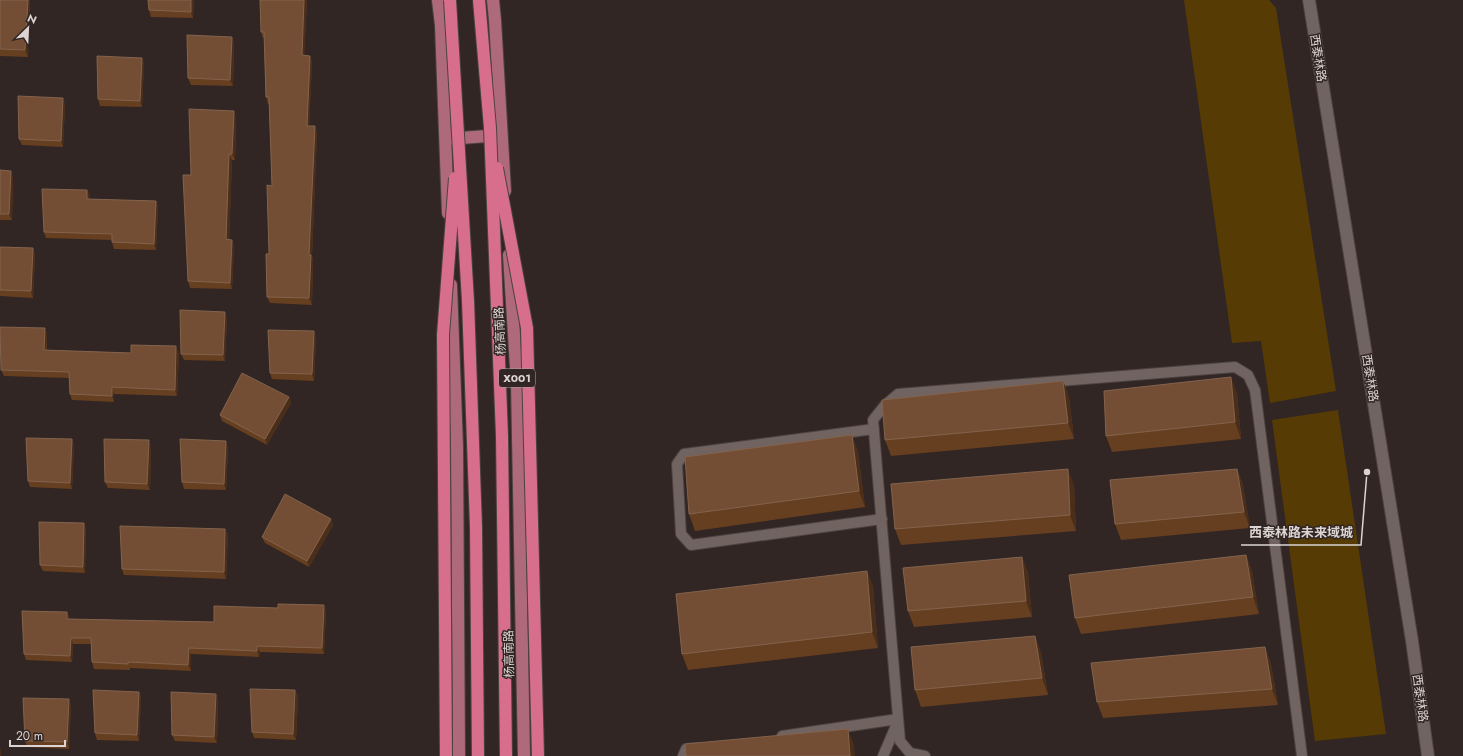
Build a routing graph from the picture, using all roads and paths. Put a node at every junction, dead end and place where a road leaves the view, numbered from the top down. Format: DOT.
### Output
graph roads {
  1 [pos="438,0"];
  2 [pos="450,0"];
  3 [pos="478,0"];
  4 [pos="493,0"];
  5 [pos="1309,0"];
  6 [pos="490,128"];
  7 [pos="458,131"];
  8 [pos="502,135"];
  9 [pos="445,139"];
  10 [pos="874,430"];
  11 [pos="882,519"];
  12 [pos="898,719"];
  13 [pos="773,737"];
  14 [pos="710,746"];
  15 [pos="446,756"];
  16 [pos="459,756"];
  17 [pos="478,756"];
  18 [pos="506,756"];
  19 [pos="524,756"];
  20 [pos="538,756"];
  21 [pos="682,756"];
  22 [pos="883,756"];
  23 [pos="925,756"];
  24 [pos="1302,756"];
  25 [pos="1428,756"];
  1 -- 9 [label="main road"];
  2 -- 7 [label="highway, bridge"];
  3 -- 6 [label="highway, 杨高南路 / X001, bridge"];
  4 -- 8 [label="main road, 杨高南路 / X001"];
  5 -- 25 [label="street, 西泰林路"];
  6 -- 18 [label="highway, 杨高南路 / X001, bridge"];
  6 -- 20 [label="highway, bridge"];
  7 -- 15 [label="highway, bridge"];
  7 -- 17 [label="highway, bridge"];
  8 -- 9 [label="main road"];
  8 -- 19 [label="main road, 杨高南路 / X001"];
  9 -- 16 [label="main road"];
  10 -- 11 [label="lane"];
  10 -- 11 [label="lane"];
  10 -- 24 [label="lane"];
  11 -- 12 [label="lane"];
  12 -- 13 [label="lane"];
  12 -- 22 [label="lane"];
  12 -- 23 [label="lane"];
  14 -- 21 [label="lane"];
}
